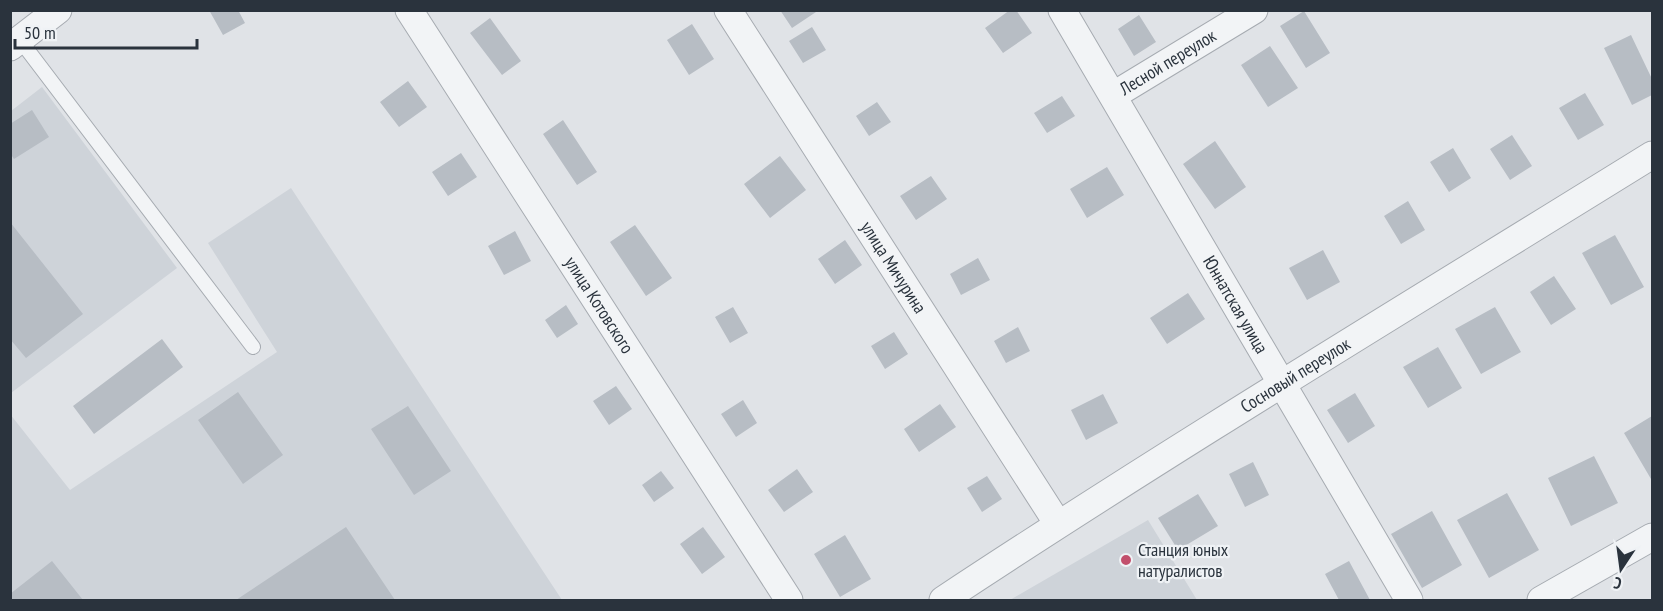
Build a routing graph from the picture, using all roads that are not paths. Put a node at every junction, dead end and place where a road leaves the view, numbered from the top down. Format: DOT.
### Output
graph roads {
  1 [pos="409,10"];
  2 [pos="728,10"];
  3 [pos="1062,10"];
  4 [pos="1254,10"];
  5 [pos="54,12"];
  6 [pos="15,43"];
  7 [pos="1114,95"];
  8 [pos="1653,155"];
  9 [pos="253,347"];
  10 [pos="1282,384"];
  11 [pos="1058,524"];
  12 [pos="1653,537"];
  13 [pos="789,600"];
  14 [pos="943,600"];
  15 [pos="1409,600"];
  16 [pos="1541,600"];
  1 -- 13 [label="street, улица Котовского"];
  2 -- 11 [label="street, улица Мичурина"];
  3 -- 7 [label="street, Юннатская улица"];
  4 -- 7 [label="street, Лесной переулок"];
  5 -- 6 [label="street"];
  6 -- 9 [label="lane"];
  7 -- 10 [label="street, Юннатская улица"];
  8 -- 10 [label="street, Сосновый переулок"];
  10 -- 11 [label="street, Сосновый переулок"];
  10 -- 15 [label="street, Юннатская улица"];
  11 -- 14 [label="street, Сосновый переулок"];
  12 -- 16 [label="street"];
}
